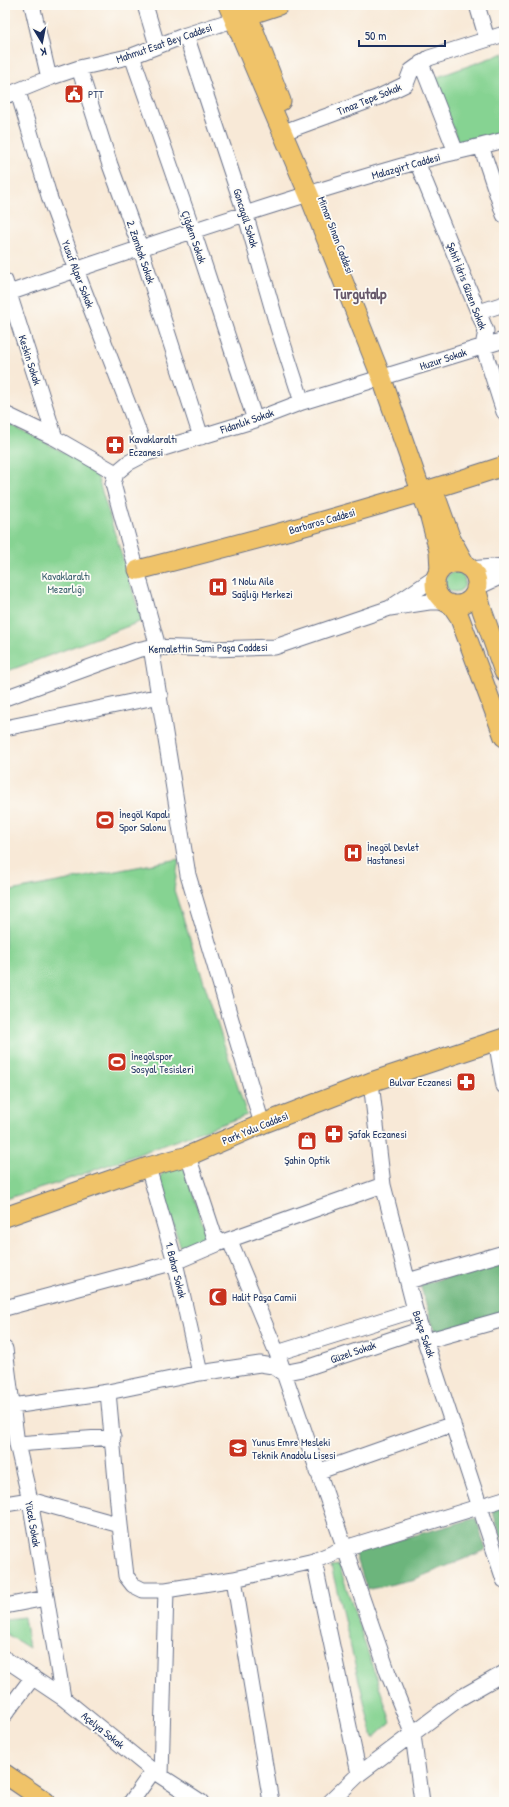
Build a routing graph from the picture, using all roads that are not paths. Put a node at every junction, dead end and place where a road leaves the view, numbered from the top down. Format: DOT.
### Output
graph roads {
  1 [pos="32,5"];
  2 [pos="145,5"];
  3 [pos="279,5"];
  4 [pos="477,5"];
  5 [pos="238,12"];
  6 [pos="504,34"];
  7 [pos="186,35"];
  8 [pos="488,38"];
  9 [pos="157,45"];
  10 [pos="132,56"];
  11 [pos="420,63"];
  12 [pos="80,68"];
  13 [pos="49,78"];
  14 [pos="11,94"];
  15 [pos="287,131"];
  16 [pos="504,140"];
  17 [pos="481,146"];
  18 [pos="456,152"];
  19 [pos="417,162"];
  20 [pos="314,193"];
  21 [pos="245,213"];
  22 [pos="504,215"];
  23 [pos="193,231"];
  24 [pos="140,247"];
  25 [pos="76,270"];
  26 [pos="7,287"];
  27 [pos="504,304"];
  28 [pos="479,312"];
  29 [pos="504,340"];
  30 [pos="483,346"];
  31 [pos="387,377"];
  32 [pos="302,402"];
  33 [pos="504,412"];
  34 [pos="5,414"];
  35 [pos="254,420"];
  36 [pos="201,437"];
  37 [pos="55,438"];
  38 [pos="147,454"];
  39 [pos="504,466"];
  40 [pos="116,473"];
  41 [pos="427,491"];
  42 [pos="504,566"];
  43 [pos="468,568"];
  44 [pos="138,570"];
  45 [pos="438,574"];
  46 [pos="504,575"];
  47 [pos="476,588"];
  48 [pos="448,603"];
  49 [pos="390,608"];
  50 [pos="155,647"];
  51 [pos="504,672"];
  52 [pos="160,696"];
  53 [pos="5,698"];
  54 [pos="5,728"];
  55 [pos="504,737"];
  56 [pos="500,1039"];
  57 [pos="371,1082"];
  58 [pos="504,1086"];
  59 [pos="262,1124"];
  60 [pos="188,1156"];
  61 [pos="148,1167"];
  62 [pos="383,1186"];
  63 [pos="5,1217"];
  64 [pos="224,1242"];
  65 [pos="504,1253"];
  66 [pos="175,1262"];
  67 [pos="408,1281"];
  68 [pos="5,1308"];
  69 [pos="415,1310"];
  70 [pos="504,1319"];
  71 [pos="424,1335"];
  72 [pos="5,1349"];
  73 [pos="277,1352"];
  74 [pos="200,1373"];
  75 [pos="283,1373"];
  76 [pos="108,1392"];
  77 [pos="13,1406"];
  78 [pos="453,1424"];
  79 [pos="113,1437"];
  80 [pos="17,1444"];
  81 [pos="317,1472"];
  82 [pos="504,1499"];
  83 [pos="30,1500"];
  84 [pos="5,1504"];
  85 [pos="480,1507"];
  86 [pos="120,1525"];
  87 [pos="346,1548"];
  88 [pos="314,1561"];
  89 [pos="501,1564"];
  90 [pos="234,1579"];
  91 [pos="504,1580"];
  92 [pos="166,1590"];
  93 [pos="46,1598"];
  94 [pos="5,1606"];
  95 [pos="5,1658"];
  96 [pos="504,1672"];
  97 [pos="33,1677"];
  98 [pos="63,1698"];
  99 [pos="5,1714"];
  100 [pos="413,1735"];
  101 [pos="157,1773"];
  102 [pos="5,1774"];
  103 [pos="359,1774"];
  104 [pos="45,1802"];
  105 [pos="131,1802"];
  106 [pos="201,1802"];
  107 [pos="271,1802"];
  108 [pos="330,1802"];
  109 [pos="422,1802"];
  1 -- 13 [label="street"];
  2 -- 9 [label="street"];
  3 -- 5 [label="main road, Mahmut Esat Bey Caddesi"];
  4 -- 8 [label="street"];
  5 -- 7 [label="street, Mahmut Esat Bey Caddesi"];
  5 -- 15 [label="main road, Mimar Sinan Caddesi"];
  6 -- 8 [label="street, Tınaz Tepe Sokak"];
  7 -- 9 [label="street, Mahmut Esat Bey Caddesi"];
  7 -- 21 [label="street, Goncagül Sokak"];
  8 -- 11 [label="street, Tınaz Tepe Sokak"];
  9 -- 10 [label="street, Mahmut Esat Bey Caddesi"];
  10 -- 12 [label="street, Mahmut Esat Bey Caddesi"];
  10 -- 23 [label="street, Çiğdem Sokak"];
  11 -- 15 [label="street, Tınaz Tepe Sokak"];
  11 -- 18 [label="street"];
  12 -- 13 [label="street, Mahmut Esat Bey Caddesi"];
  12 -- 24 [label="street, 2. Zambak Sokak"];
  13 -- 14 [label="street, Mahmut Esat Bey Caddesi"];
  14 -- 25 [label="street, Yusuf Alper Sokak"];
  15 -- 20 [label="main road, Mimar Sinan Caddesi"];
  16 -- 17 [label="street, Malazgirt Caddesi"];
  17 -- 18 [label="street, Malazgirt Caddesi"];
  17 -- 22 [label="street"];
  18 -- 19 [label="street, Malazgirt Caddesi"];
  19 -- 20 [label="street, Malazgirt Caddesi"];
  19 -- 28 [label="street, Şehit İdris Güzen Sokak"];
  20 -- 21 [label="street, Malazgirt Caddesi"];
  20 -- 31 [label="main road, Mimar Sinan Caddesi"];
  21 -- 23 [label="street, Malazgirt Caddesi"];
  21 -- 32 [label="street, Goncagül Sokak"];
  23 -- 24 [label="street, Malazgirt Caddesi"];
  23 -- 35 [label="street, Çiğdem Sokak"];
  24 -- 25 [label="street, Malazgirt Caddesi"];
  24 -- 36 [label="street, 2. Zambak Sokak"];
  25 -- 26 [label="street, Malazgirt Caddesi"];
  25 -- 38 [label="street, Yusuf Alper Sokak"];
  26 -- 37 [label="street, Keskin Sokak"];
  27 -- 28 [label="street"];
  28 -- 30 [label="street, Şehit İdris Güzen Sokak"];
  29 -- 30 [label="street, Huzur Sokak"];
  30 -- 31 [label="street, Huzur Sokak"];
  30 -- 33 [label="street, Şehit İdris Güzen Sokak"];
  31 -- 32 [label="street, Fidanlık Sokak"];
  31 -- 41 [label="main road, Mimar Sinan Caddesi"];
  32 -- 35 [label="street, Fidanlık Sokak"];
  34 -- 37 [label="street"];
  35 -- 36 [label="street, Fidanlık Sokak"];
  36 -- 38 [label="street, Fidanlık Sokak"];
  37 -- 40 [label="street"];
  38 -- 40 [label="street, Fidanlık Sokak"];
  39 -- 41 [label="main road, Barbaros Caddesi"];
  40 -- 44 [label="street"];
  41 -- 43 [label="main road, Mimar Sinan Caddesi"];
  41 -- 44 [label="main road, Barbaros Caddesi"];
  41 -- 45 [label="main road, Mimar Sinan Caddesi"];
  42 -- 43 [label="street"];
  43 -- 45 [label="main road"];
  43 -- 47 [label="main road"];
  44 -- 50 [label="street"];
  45 -- 48 [label="main road"];
  45 -- 49 [label="street"];
  46 -- 47 [label="street"];
  47 -- 48 [label="main road"];
  47 -- 51 [label="main road"];
  48 -- 49 [label="street"];
  48 -- 55 [label="main road"];
  49 -- 50 [label="street, Kemalettin Sami Paşa Caddesi"];
  50 -- 52 [label="street"];
  50 -- 53 [label="street, Kemalettin Sami Paşa Caddesi"];
  52 -- 54 [label="street"];
  52 -- 59 [label="street"];
  56 -- 57 [label="main road, Park Yolu Caddesi"];
  56 -- 58 [label="street"];
  57 -- 59 [label="main road, Park Yolu Caddesi"];
  57 -- 62 [label="street, Bahçe Sokak"];
  59 -- 60 [label="main road, Park Yolu Caddesi"];
  60 -- 61 [label="main road, Park Yolu Caddesi"];
  60 -- 64 [label="street"];
  61 -- 63 [label="main road, Park Yolu Caddesi"];
  61 -- 66 [label="street, 1. Bahar Sokak"];
  62 -- 64 [label="street"];
  62 -- 67 [label="street, Bahçe Sokak"];
  64 -- 66 [label="street"];
  64 -- 73 [label="street"];
  65 -- 67 [label="street"];
  66 -- 68 [label="street"];
  66 -- 74 [label="street, 1. Bahar Sokak"];
  67 -- 69 [label="street, Bahçe Sokak"];
  69 -- 71 [label="street, Bahçe Sokak"];
  69 -- 73 [label="street"];
  70 -- 71 [label="street, Güzel Sokak"];
  71 -- 75 [label="street, Güzel Sokak"];
  71 -- 78 [label="street, Bahçe Sokak"];
  72 -- 77 [label="street, Yücel Sokak"];
  73 -- 75 [label="street"];
  74 -- 75 [label="street"];
  74 -- 76 [label="street"];
  75 -- 81 [label="street"];
  76 -- 77 [label="street"];
  76 -- 79 [label="street"];
  77 -- 80 [label="street, Yücel Sokak"];
  78 -- 81 [label="street"];
  78 -- 85 [label="street, Bahçe Sokak"];
  79 -- 80 [label="street"];
  79 -- 86 [label="street"];
  80 -- 83 [label="street, Yücel Sokak"];
  81 -- 87 [label="street"];
  82 -- 85 [label="street"];
  83 -- 84 [label="street"];
  83 -- 86 [label="street"];
  83 -- 93 [label="street, Yücel Sokak"];
  85 -- 87 [label="street"];
  85 -- 89 [label="street, Bahçe Sokak"];
  86 -- 92 [label="street"];
  87 -- 88 [label="street"];
  87 -- 100 [label="street"];
  88 -- 90 [label="street"];
  88 -- 103 [label="street"];
  89 -- 91 [label="street, Bahçe Sokak"];
  90 -- 92 [label="street"];
  90 -- 107 [label="street"];
  92 -- 101 [label="street"];
  93 -- 94 [label="street"];
  93 -- 98 [label="street, Yücel Sokak"];
  95 -- 97 [label="street, Açelya Sokak"];
  96 -- 100 [label="street"];
  97 -- 98 [label="street, Açelya Sokak"];
  97 -- 99 [label="street"];
  98 -- 101 [label="street, Açelya Sokak"];
  100 -- 103 [label="street"];
  100 -- 109 [label="street"];
  101 -- 105 [label="street"];
  101 -- 106 [label="street, Açelya Sokak"];
  102 -- 104 [label="main road"];
  103 -- 108 [label="street"];
}
